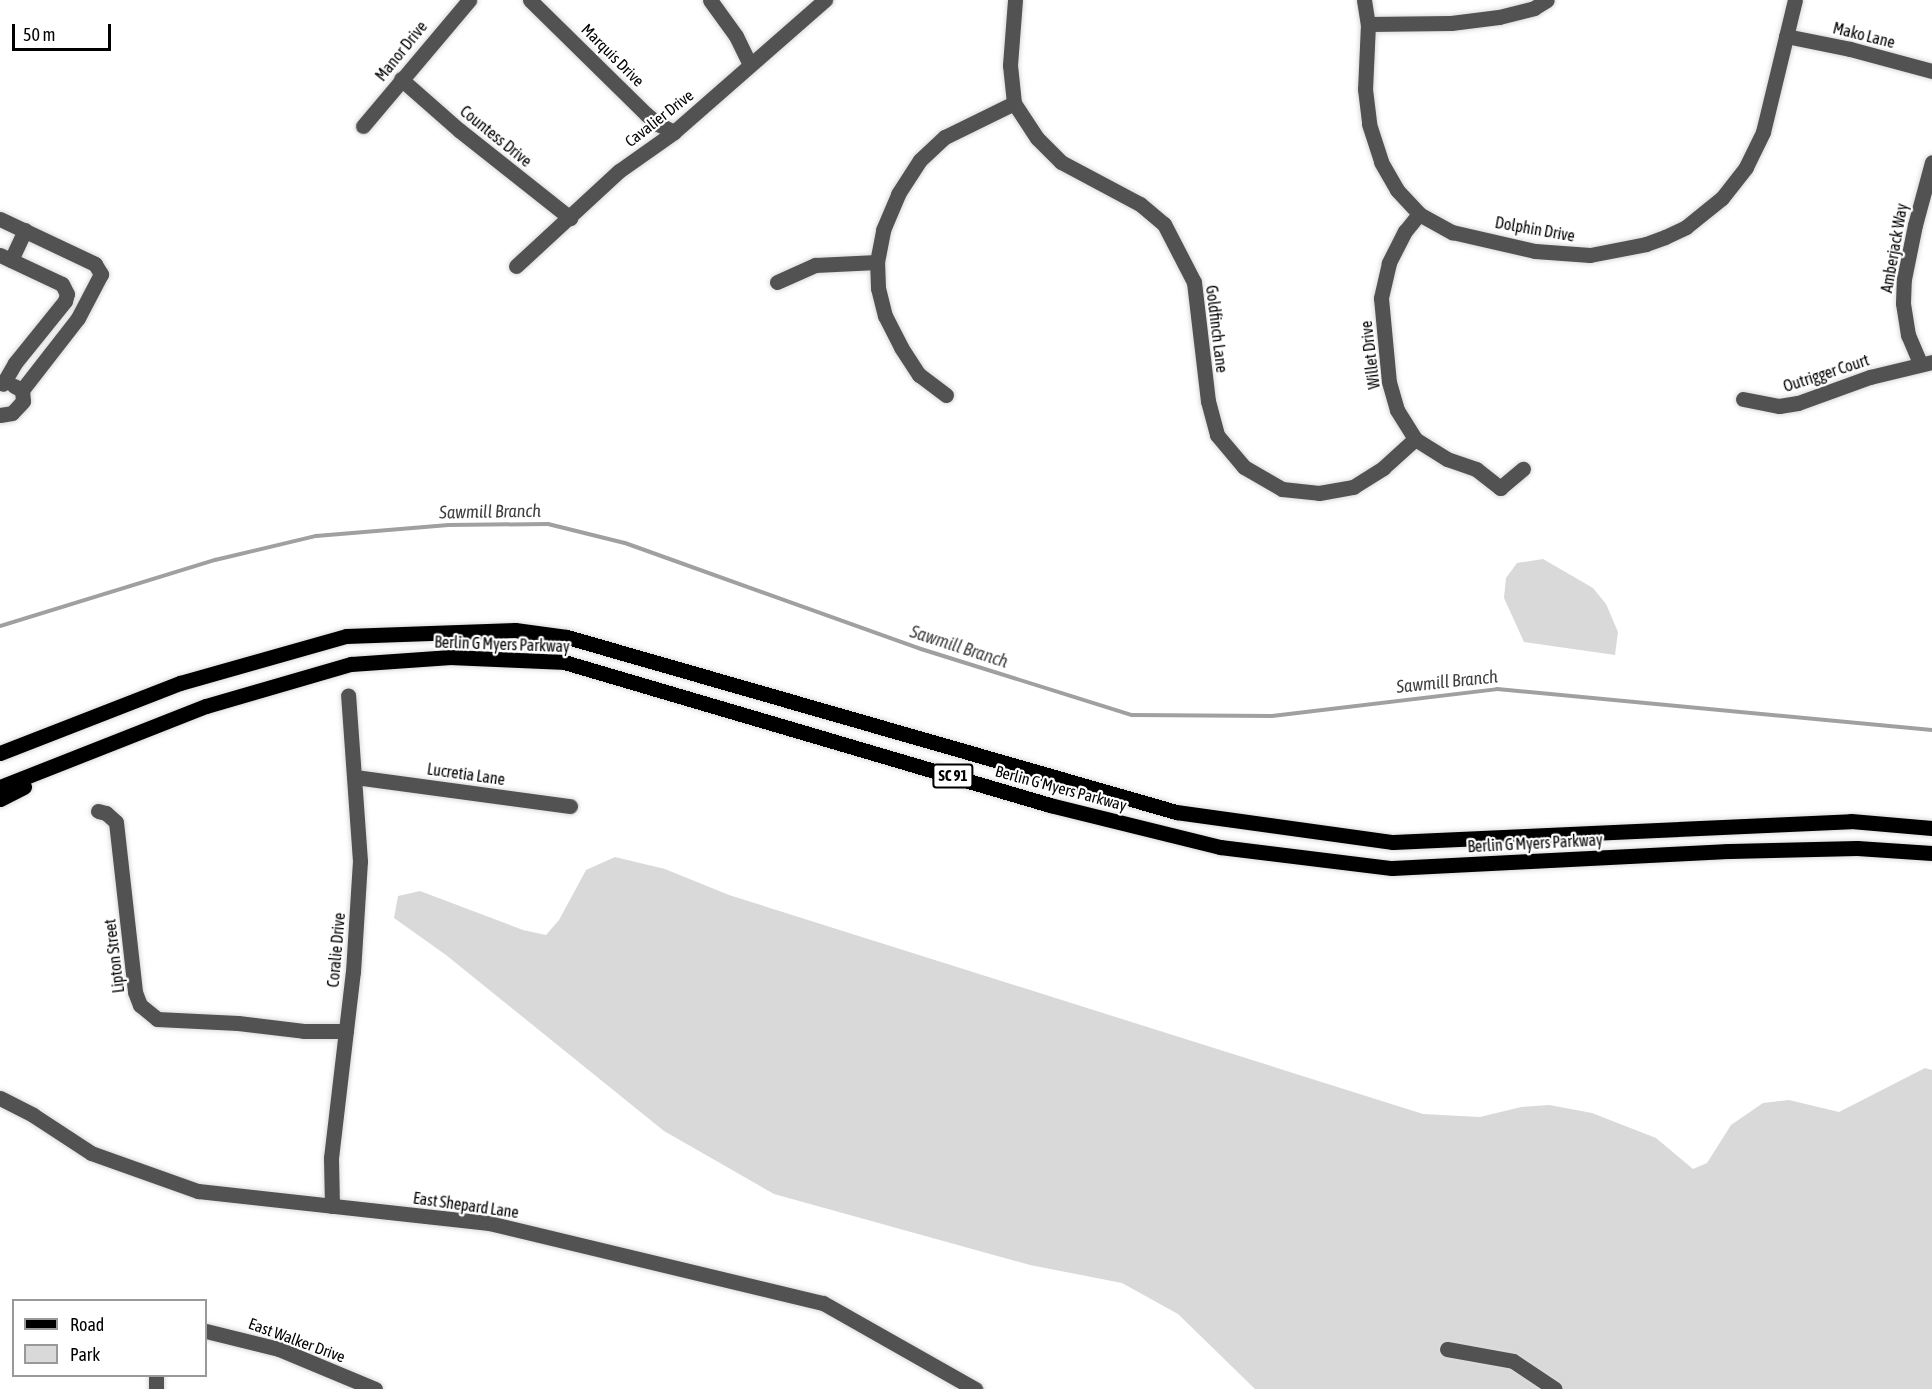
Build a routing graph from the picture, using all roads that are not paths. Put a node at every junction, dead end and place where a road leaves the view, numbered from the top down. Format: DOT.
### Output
graph roads {
  1 [pos="469,0"];
  2 [pos="530,0"];
  3 [pos="710,0"];
  4 [pos="825,0"];
  5 [pos="1016,0"];
  6 [pos="1364,0"];
  7 [pos="1547,0"];
  8 [pos="1795,0"];
  9 [pos="1368,24"];
  10 [pos="1786,36"];
  11 [pos="750,65"];
  12 [pos="1932,71"];
  13 [pos="402,79"];
  14 [pos="1014,103"];
  15 [pos="363,126"];
  16 [pos="674,132"];
  17 [pos="1931,169"];
  18 [pos="1419,214"];
  19 [pos="570,218"];
  20 [pos="0,219"];
  21 [pos="25,230"];
  22 [pos="6,258"];
  23 [pos="877,262"];
  24 [pos="516,267"];
  25 [pos="777,282"];
  26 [pos="1926,363"];
  27 [pos="1,384"];
  28 [pos="21,390"];
  29 [pos="946,395"];
  30 [pos="1743,399"];
  31 [pos="0,415"];
  32 [pos="1415,439"];
  33 [pos="1523,469"];
  34 [pos="567,637"];
  35 [pos="564,662"];
  36 [pos="348,695"];
  37 [pos="116,742"];
  38 [pos="0,753"];
  39 [pos="356,777"];
  40 [pos="0,787"];
  41 [pos="0,799"];
  42 [pos="570,806"];
  43 [pos="98,811"];
  44 [pos="1932,828"];
  45 [pos="1932,853"];
  46 [pos="346,1031"];
  47 [pos="0,1098"];
  48 [pos="332,1206"];
  49 [pos="207,1331"];
  50 [pos="1447,1349"];
  51 [pos="956,1384"];
  52 [pos="375,1389"];
  53 [pos="975,1389"];
  54 [pos="1555,1389"];
  1 -- 13 [label="street, Manor Drive"];
  2 -- 16 [label="street, Marquis Drive"];
  3 -- 11 [label="street"];
  4 -- 11 [label="street, Cavalier Drive"];
  5 -- 14 [label="street, Goldfinch Lane"];
  6 -- 9 [label="street, Dolphin Drive"];
  7 -- 9 [label="street"];
  8 -- 10 [label="street, Dolphin Drive"];
  9 -- 18 [label="street, Dolphin Drive"];
  10 -- 12 [label="street, Mako Lane"];
  10 -- 18 [label="street, Dolphin Drive"];
  11 -- 16 [label="street, Cavalier Drive"];
  13 -- 15 [label="street, Manor Drive"];
  13 -- 19 [label="street, Countess Drive"];
  14 -- 23 [label="street"];
  14 -- 32 [label="street, Goldfinch Lane"];
  16 -- 19 [label="street, Cavalier Drive"];
  17 -- 26 [label="street, Amberjack Way"];
  18 -- 32 [label="street, Willet Drive"];
  19 -- 24 [label="street, Cavalier Drive"];
  20 -- 21 [label="street"];
  21 -- 22 [label="street"];
  21 -- 28 [label="street"];
  22 -- 27 [label="street"];
  23 -- 25 [label="street"];
  23 -- 29 [label="street"];
  26 -- 30 [label="street, Outrigger Court"];
  27 -- 28 [label="street"];
  28 -- 31 [label="street"];
  32 -- 33 [label="street, Willet Drive"];
  34 -- 35 [label="main road"];
  34 -- 38 [label="main road, Berlin G Myers Parkway / SC 91"];
  34 -- 44 [label="main road, Berlin G Myers Parkway / SC 91"];
  35 -- 37 [label="main road, Berlin G Myers Parkway / SC 91"];
  35 -- 45 [label="main road, Berlin G Myers Parkway / SC 91"];
  36 -- 39 [label="street, Coralie Drive"];
  37 -- 40 [label="main road, Berlin G Myers Parkway / SC 91"];
  37 -- 41 [label="main road"];
  39 -- 42 [label="street, Lucretia Lane"];
  39 -- 46 [label="street, Coralie Drive"];
  43 -- 46 [label="street, Lipton Street"];
  46 -- 48 [label="street, Coralie Drive"];
  47 -- 48 [label="street, East Shepard Lane"];
  48 -- 51 [label="street, East Shepard Lane"];
  49 -- 52 [label="street, East Walker Drive"];
  50 -- 54 [label="street"];
  51 -- 53 [label="street, East Shepard Lane"];
}
